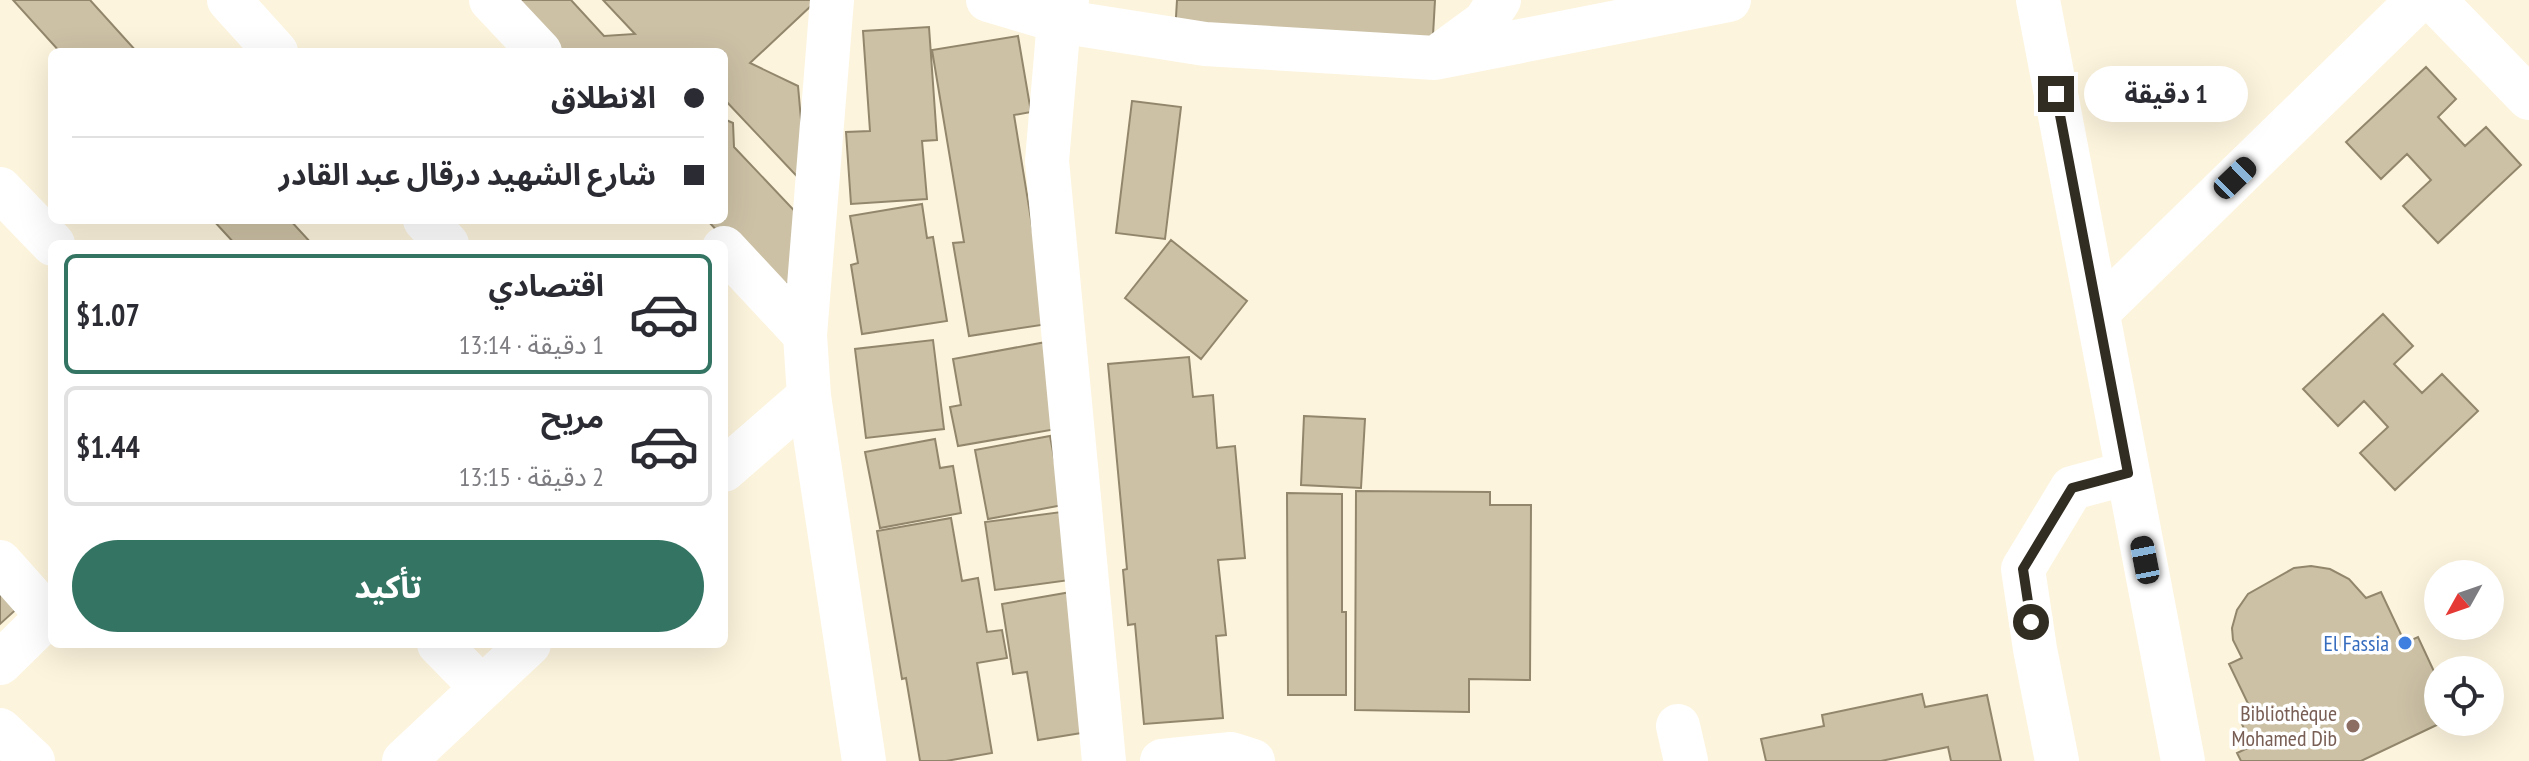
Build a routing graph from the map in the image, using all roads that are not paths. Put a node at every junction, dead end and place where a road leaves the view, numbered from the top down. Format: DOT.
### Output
graph roads {
  1 [pos="229,0"];
  2 [pos="491,0"];
  3 [pos="832,0"];
  4 [pos="988,0"];
  5 [pos="1499,0"];
  6 [pos="1729,0"];
  7 [pos="2038,0"];
  8 [pos="2418,0"];
  9 [pos="2434,0"];
  10 [pos="1063,10"];
  11 [pos="272,48"];
  12 [pos="536,48"];
  13 [pos="1435,58"];
  14 [pos="2529,98"];
  15 [pos="0,189"];
  16 [pos="429,224"];
  17 [pos="702,224"];
  18 [pos="49,240"];
  19 [pos="443,240"];
  20 [pos="716,240"];
  21 [pos="728,252"];
  22 [pos="2098,312"];
  23 [pos="805,335"];
  24 [pos="809,396"];
  25 [pos="728,467"];
  26 [pos="2128,473"];
  27 [pos="0,562"];
  28 [pos="48,612"];
  29 [pos="48,616"];
  30 [pos="443,648"];
  31 [pos="525,648"];
  32 [pos="0,663"];
  33 [pos="481,687"];
  34 [pos="0,730"];
  35 [pos="33,761"];
  36 [pos="404,761"];
  37 [pos="864,761"];
  38 [pos="1104,761"];
  39 [pos="1162,761"];
  40 [pos="1253,761"];
  41 [pos="2057,761"];
  42 [pos="2183,761"];
  1 -- 11 [label="street"];
  2 -- 12 [label="street"];
  3 -- 23 [label="street"];
  4 -- 10 [label="street"];
  5 -- 13 [label="street"];
  6 -- 13 [label="street"];
  7 -- 22 [label="street"];
  8 -- 22 [label="street"];
  9 -- 14 [label="street"];
  10 -- 13 [label="street"];
  10 -- 38 [label="street"];
  15 -- 18 [label="street"];
  16 -- 19 [label="street"];
  17 -- 20 [label="street"];
  21 -- 23 [label="street"];
  22 -- 26 [label="street"];
  23 -- 24 [label="street"];
  24 -- 25 [label="street"];
  24 -- 37 [label="street"];
  26 -- 41 [label="street"];
  26 -- 42 [label="street"];
  27 -- 28 [label="street"];
  29 -- 32 [label="street"];
  30 -- 33 [label="street"];
  31 -- 33 [label="street"];
  33 -- 36 [label="street"];
  34 -- 35 [label="street"];
  39 -- 40 [label="street"];
}
